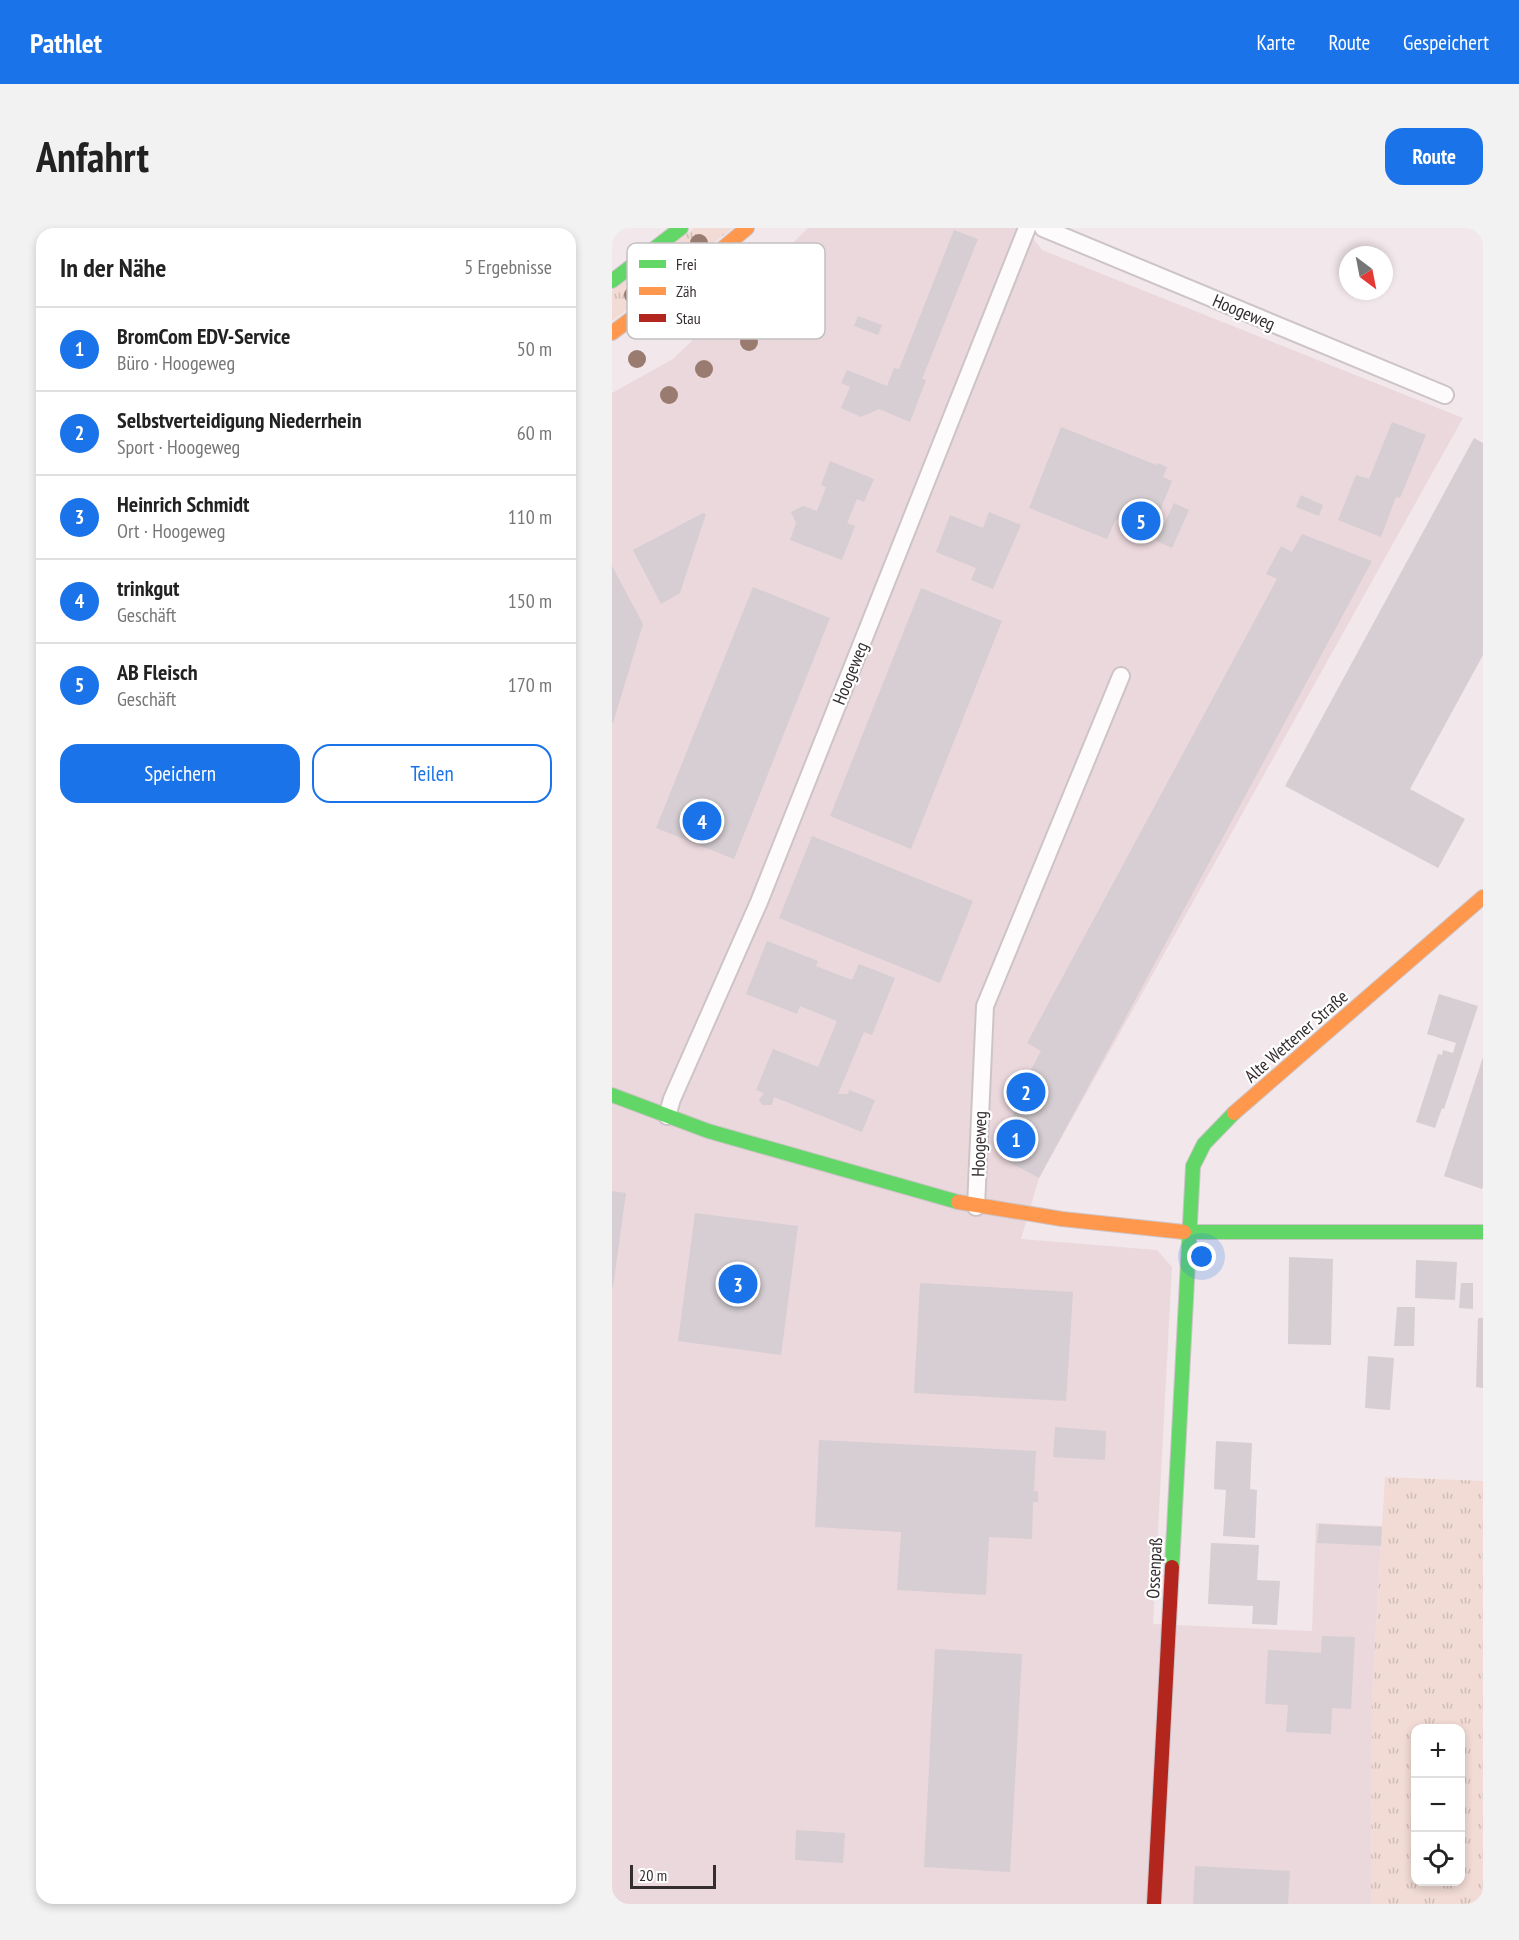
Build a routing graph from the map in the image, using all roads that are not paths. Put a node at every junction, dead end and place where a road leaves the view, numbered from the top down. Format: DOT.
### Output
graph roads {
  1 [pos="681,228"];
  2 [pos="747,228"];
  3 [pos="1027,228"];
  4 [pos="1043,228"];
  5 [pos="661,243"];
  6 [pos="729,243"];
  7 [pos="627,269"];
  8 [pos="612,281"];
  9 [pos="627,322"];
  10 [pos="612,333"];
  11 [pos="1445,395"];
  12 [pos="1121,676"];
  13 [pos="1483,897"];
  14 [pos="612,1095"];
  15 [pos="667,1116"];
  16 [pos="976,1206"];
  17 [pos="1483,1232"];
  18 [pos="1190,1233"];
  19 [pos="1154,1904"];
  1 -- 5 [label="street"];
  2 -- 6 [label="street"];
  3 -- 15 [label="lane, Hoogeweg"];
  4 -- 11 [label="lane, Hoogeweg"];
  7 -- 8 [label="street"];
  9 -- 10 [label="street"];
  12 -- 16 [label="lane, Hoogeweg"];
  13 -- 18 [label="street, Alte Wettener Straße"];
  14 -- 15 [label="street, Hoogeweg"];
  15 -- 16 [label="street, Hoogeweg"];
  16 -- 18 [label="street, Hoogeweg"];
  17 -- 18 [label="street, Hoogeweg"];
  18 -- 19 [label="street, Ossenpaß"];
}
